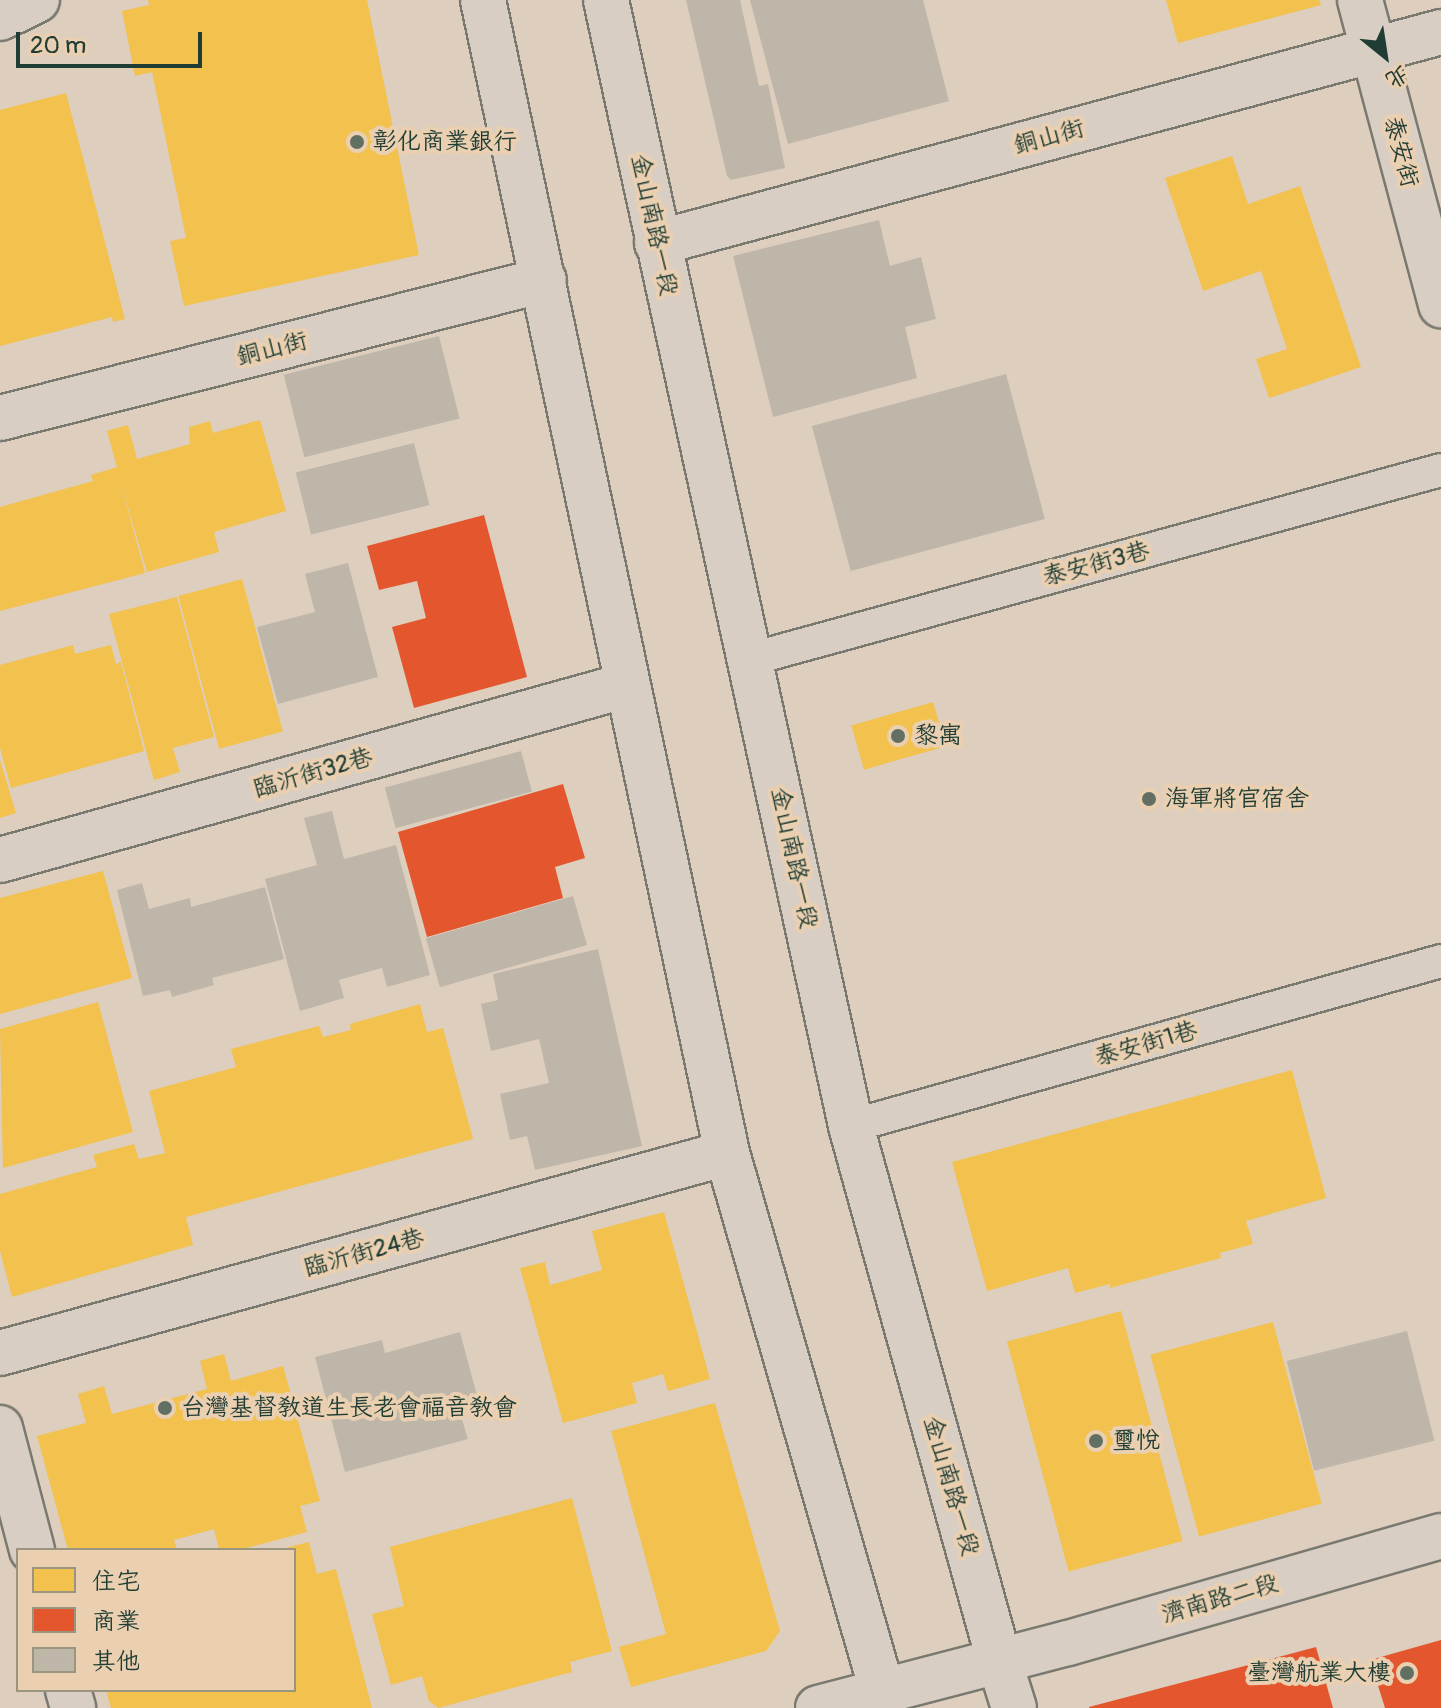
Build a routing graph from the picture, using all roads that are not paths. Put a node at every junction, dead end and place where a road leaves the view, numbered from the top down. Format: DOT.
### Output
graph roads {
  1 [pos="37,0"];
  2 [pos="483,0"];
  3 [pos="606,0"];
  4 [pos="1360,0"];
  5 [pos="0,18"];
  6 [pos="1441,32"];
  7 [pos="1374,51"];
  8 [pos="657,243"];
  9 [pos="544,280"];
  10 [pos="1441,305"];
  11 [pos="0,418"];
  12 [pos="1441,470"];
  13 [pos="751,659"];
  14 [pos="627,685"];
  15 [pos="0,860"];
  16 [pos="1441,961"];
  17 [pos="851,1126"];
  18 [pos="727,1153"];
  19 [pos="0,1353"];
  20 [pos="0,1428"];
  21 [pos="1441,1536"];
  22 [pos="31,1548"];
  23 [pos="999,1660"];
  24 [pos="884,1699"];
  25 [pos="818,1708"];
  26 [pos="1014,1708"];
  1 -- 5 [label="street"];
  2 -- 9 [label="street"];
  3 -- 8 [label="street, 金山南路一段"];
  4 -- 7 [label="street, 泰安街"];
  6 -- 7 [label="street, 銅山街"];
  7 -- 8 [label="street, 銅山街"];
  7 -- 10 [label="street, 泰安街"];
  8 -- 13 [label="street, 金山南路一段"];
  9 -- 11 [label="street, 銅山街"];
  9 -- 14 [label="street"];
  12 -- 13 [label="lane, 泰安街3巷"];
  13 -- 17 [label="street, 金山南路一段"];
  14 -- 15 [label="street, 臨沂街32巷"];
  14 -- 18 [label="street"];
  16 -- 17 [label="lane, 泰安街1巷"];
  17 -- 23 [label="street, 金山南路一段"];
  18 -- 19 [label="street, 臨沂街24巷"];
  18 -- 24 [label="street"];
  20 -- 22 [label="street"];
  21 -- 23 [label="street, 濟南路二段"];
  23 -- 24 [label="street, 濟南路二段"];
  23 -- 26 [label="street, 金山南路一段"];
  24 -- 25 [label="street"];
}
